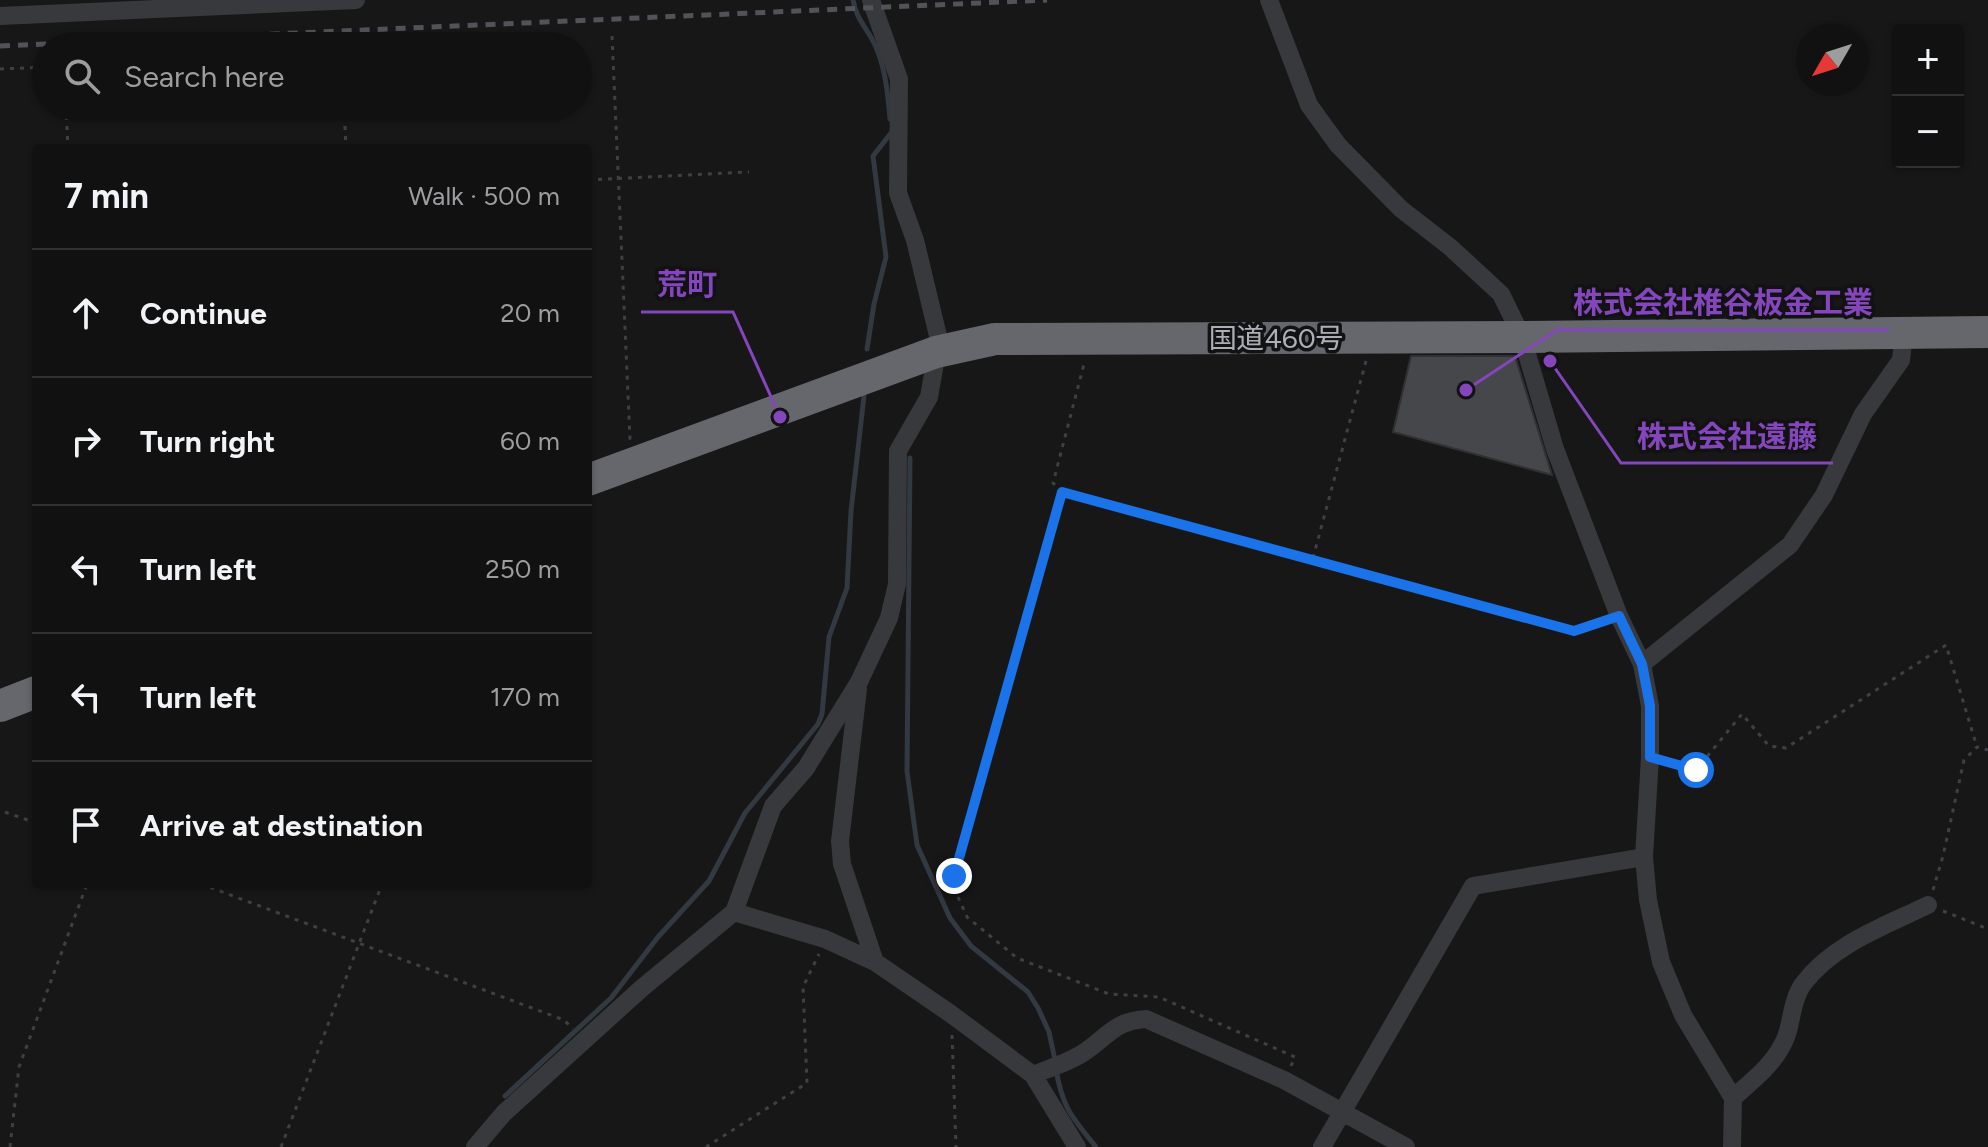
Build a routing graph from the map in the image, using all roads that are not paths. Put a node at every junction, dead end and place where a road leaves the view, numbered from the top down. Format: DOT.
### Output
graph roads {
  1 [pos="356,0"];
  2 [pos="871,0"];
  3 [pos="1269,0"];
  4 [pos="0,9"];
  5 [pos="0,16"];
  6 [pos="1904,332"];
  7 [pos="1988,332"];
  8 [pos="1522,337"];
  9 [pos="936,352"];
  10 [pos="592,478"];
  11 [pos="1642,664"];
  12 [pos="859,682"];
  13 [pos="32,694"];
  14 [pos="0,706"];
  15 [pos="1644,857"];
  16 [pos="1928,905"];
  17 [pos="734,912"];
  18 [pos="875,962"];
  19 [pos="1033,1075"];
  20 [pos="1733,1098"];
  21 [pos="1342,1113"];
  22 [pos="475,1147"];
  23 [pos="1077,1147"];
  24 [pos="1322,1147"];
  25 [pos="1406,1147"];
  26 [pos="1732,1147"];
  1 -- 5 [label="street"];
  2 -- 9 [label="street"];
  3 -- 8 [label="street"];
  4 -- 5 [label="street"];
  6 -- 7 [label="highway, 国道460号"];
  6 -- 8 [label="highway, 国道460号"];
  6 -- 11 [label="street"];
  8 -- 9 [label="highway, 国道460号"];
  8 -- 11 [label="street"];
  9 -- 10 [label="highway, 国道460号"];
  9 -- 12 [label="street"];
  11 -- 15 [label="street"];
  12 -- 17 [label="street"];
  12 -- 18 [label="street"];
  13 -- 14 [label="highway"];
  15 -- 20 [label="street"];
  15 -- 21 [label="street"];
  16 -- 20 [label="street"];
  17 -- 18 [label="street"];
  17 -- 22 [label="street"];
  18 -- 19 [label="street"];
  19 -- 21 [label="street"];
  19 -- 23 [label="street"];
  20 -- 26 [label="street"];
  21 -- 24 [label="street"];
  21 -- 25 [label="street"];
}
